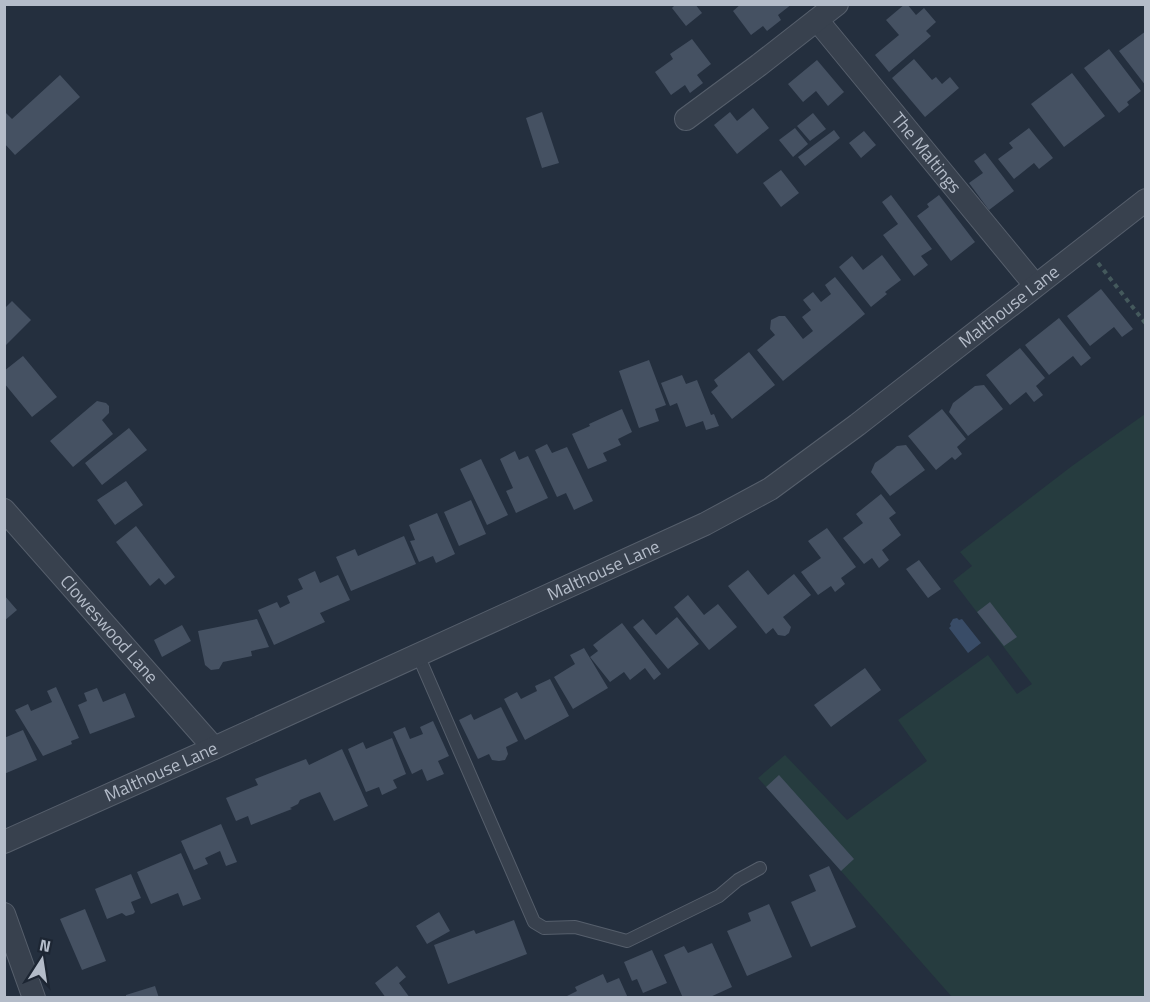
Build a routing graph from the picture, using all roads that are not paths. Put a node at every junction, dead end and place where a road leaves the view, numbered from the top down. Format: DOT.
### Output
graph roads {
  1 [pos="837,4"];
  2 [pos="817,20"];
  3 [pos="686,119"];
  4 [pos="1146,200"];
  5 [pos="1035,285"];
  6 [pos="4,510"];
  7 [pos="418,655"];
  8 [pos="214,748"];
  9 [pos="4,842"];
  10 [pos="760,868"];
  11 [pos="4,914"];
  12 [pos="34,998"];
  1 -- 2 [label="street"];
  2 -- 3 [label="street"];
  2 -- 5 [label="street, The Maltings"];
  4 -- 5 [label="street, Malthouse Lane"];
  5 -- 7 [label="street, Malthouse Lane"];
  6 -- 8 [label="street, Cloweswood Lane"];
  7 -- 8 [label="street, Malthouse Lane"];
  7 -- 10 [label="lane"];
  8 -- 9 [label="street, Malthouse Lane"];
  11 -- 12 [label="street"];
}
